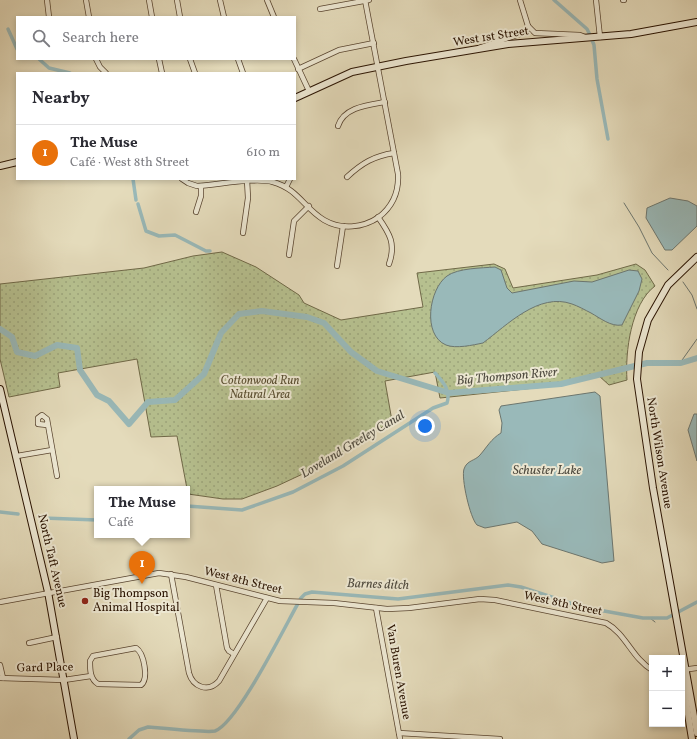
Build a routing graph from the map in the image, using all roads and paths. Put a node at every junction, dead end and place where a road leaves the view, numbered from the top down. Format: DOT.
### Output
graph roads {
  1 [pos="46,0"];
  2 [pos="86,0"];
  3 [pos="149,0"];
  4 [pos="177,0"];
  5 [pos="220,0"];
  6 [pos="267,0"];
  7 [pos="366,0"];
  8 [pos="520,0"];
  9 [pos="596,0"];
  10 [pos="320,9"];
  11 [pos="49,16"];
  12 [pos="89,16"];
  13 [pos="152,16"];
  14 [pos="180,16"];
  15 [pos="224,16"];
  16 [pos="274,16"];
  17 [pos="697,22"];
  18 [pos="528,26"];
  19 [pos="600,37"];
  20 [pos="586,38"];
  21 [pos="374,43"];
  22 [pos="474,50"];
  23 [pos="97,60"];
  24 [pos="160,60"];
  25 [pos="190,60"];
  26 [pos="238,60"];
  27 [pos="294,60"];
  28 [pos="378,67"];
  29 [pos="298,69"];
  30 [pos="105,72"];
  31 [pos="162,72"];
  32 [pos="195,72"];
  33 [pos="243,72"];
  34 [pos="309,91"];
  35 [pos="296,98"];
  36 [pos="385,102"];
  37 [pos="338,126"];
  38 [pos="394,153"];
  39 [pos="16,162"];
  40 [pos="0,166"];
  41 [pos="347,177"];
  42 [pos="184,180"];
  43 [pos="247,180"];
  44 [pos="290,180"];
  45 [pos="201,186"];
  46 [pos="286,187"];
  47 [pos="309,206"];
  48 [pos="196,212"];
  49 [pos="378,217"];
  50 [pos="342,226"];
  51 [pos="243,233"];
  52 [pos="289,255"];
  53 [pos="697,257"];
  54 [pos="389,264"];
  55 [pos="337,266"];
  56 [pos="0,389"];
  57 [pos="1,397"];
  58 [pos="48,425"];
  59 [pos="52,450"];
  60 [pos="17,456"];
  61 [pos="57,476"];
  62 [pos="171,574"];
  63 [pos="216,585"];
  64 [pos="48,592"];
  65 [pos="267,598"];
  66 [pos="0,602"];
  67 [pos="376,608"];
  68 [pos="57,638"];
  69 [pos="29,643"];
  70 [pos="234,654"];
  71 [pos="681,655"];
  72 [pos="0,665"];
  73 [pos="649,668"];
  74 [pos="697,668"];
  75 [pos="685,670"];
  76 [pos="685,672"];
  77 [pos="91,676"];
  78 [pos="2,678"];
  79 [pos="64,680"];
  80 [pos="684,691"];
  81 [pos="399,733"];
  82 [pos="697,733"];
  83 [pos="74,739"];
  84 [pos="400,739"];
  85 [pos="500,739"];
  86 [pos="692,739"];
  1 -- 11 [label="street"];
  2 -- 12 [label="street"];
  3 -- 13 [label="street"];
  4 -- 14 [label="street"];
  5 -- 15 [label="street"];
  6 -- 16 [label="street"];
  7 -- 10 [label="street"];
  7 -- 21 [label="street"];
  8 -- 18 [label="street"];
  9 -- 19 [label="street"];
  17 -- 19 [label="main road, West 1st Street"];
  18 -- 20 [label="street"];
  18 -- 22 [label="street"];
  19 -- 20 [label="main road, West 1st Street"];
  20 -- 22 [label="main road, West 1st Street"];
  21 -- 28 [label="street"];
  21 -- 29 [label="street"];
  22 -- 28 [label="main road, West 1st Street"];
  23 -- 30 [label="street"];
  24 -- 31 [label="street"];
  25 -- 32 [label="street"];
  26 -- 33 [label="street"];
  27 -- 29 [label="street"];
  28 -- 34 [label="main road, West 1st Street"];
  28 -- 36 [label="street"];
  29 -- 34 [label="street"];
  34 -- 35 [label="main road, West 1st Street"];
  36 -- 37 [label="street"];
  36 -- 38 [label="street"];
  38 -- 41 [label="street"];
  38 -- 49 [label="street"];
  39 -- 40 [label="main road"];
  42 -- 45 [label="street"];
  43 -- 45 [label="street"];
  43 -- 46 [label="street"];
  43 -- 51 [label="street"];
  44 -- 46 [label="street"];
  45 -- 48 [label="street"];
  46 -- 47 [label="street"];
  47 -- 50 [label="street"];
  47 -- 52 [label="street"];
  49 -- 50 [label="street"];
  49 -- 54 [label="street"];
  50 -- 55 [label="street"];
  53 -- 71 [label="main road, North Wilson Avenue"];
  56 -- 57 [label="main road, North Taft Avenue"];
  57 -- 60 [label="main road, North Taft Avenue"];
  58 -- 59 [label="street"];
  59 -- 60 [label="street"];
  59 -- 61 [label="street"];
  60 -- 64 [label="main road, North Taft Avenue"];
  62 -- 63 [label="street, West 8th Street"];
  62 -- 64 [label="street, West 8th Street"];
  62 -- 70 [label="street"];
  63 -- 65 [label="street, West 8th Street"];
  63 -- 70 [label="street"];
  64 -- 66 [label="street, West 8th Street"];
  64 -- 68 [label="main road, North Taft Avenue"];
  65 -- 67 [label="street, West 8th Street"];
  65 -- 70 [label="street"];
  67 -- 73 [label="street, West 8th Street"];
  67 -- 81 [label="street, Van Buren Avenue"];
  68 -- 69 [label="street"];
  68 -- 79 [label="main road, North Taft Avenue"];
  72 -- 78 [label="street"];
  74 -- 75 [label="street"];
  76 -- 82 [label="main road, North Wilson Avenue"];
  77 -- 77 [label="street"];
  77 -- 79 [label="street, Gard Place"];
  78 -- 79 [label="street, Gard Place"];
  79 -- 83 [label="main road, North Taft Avenue"];
  80 -- 86 [label="main road, North Wilson Avenue"];
  81 -- 84 [label="street, Van Buren Avenue"];
  81 -- 85 [label="street"];
}
